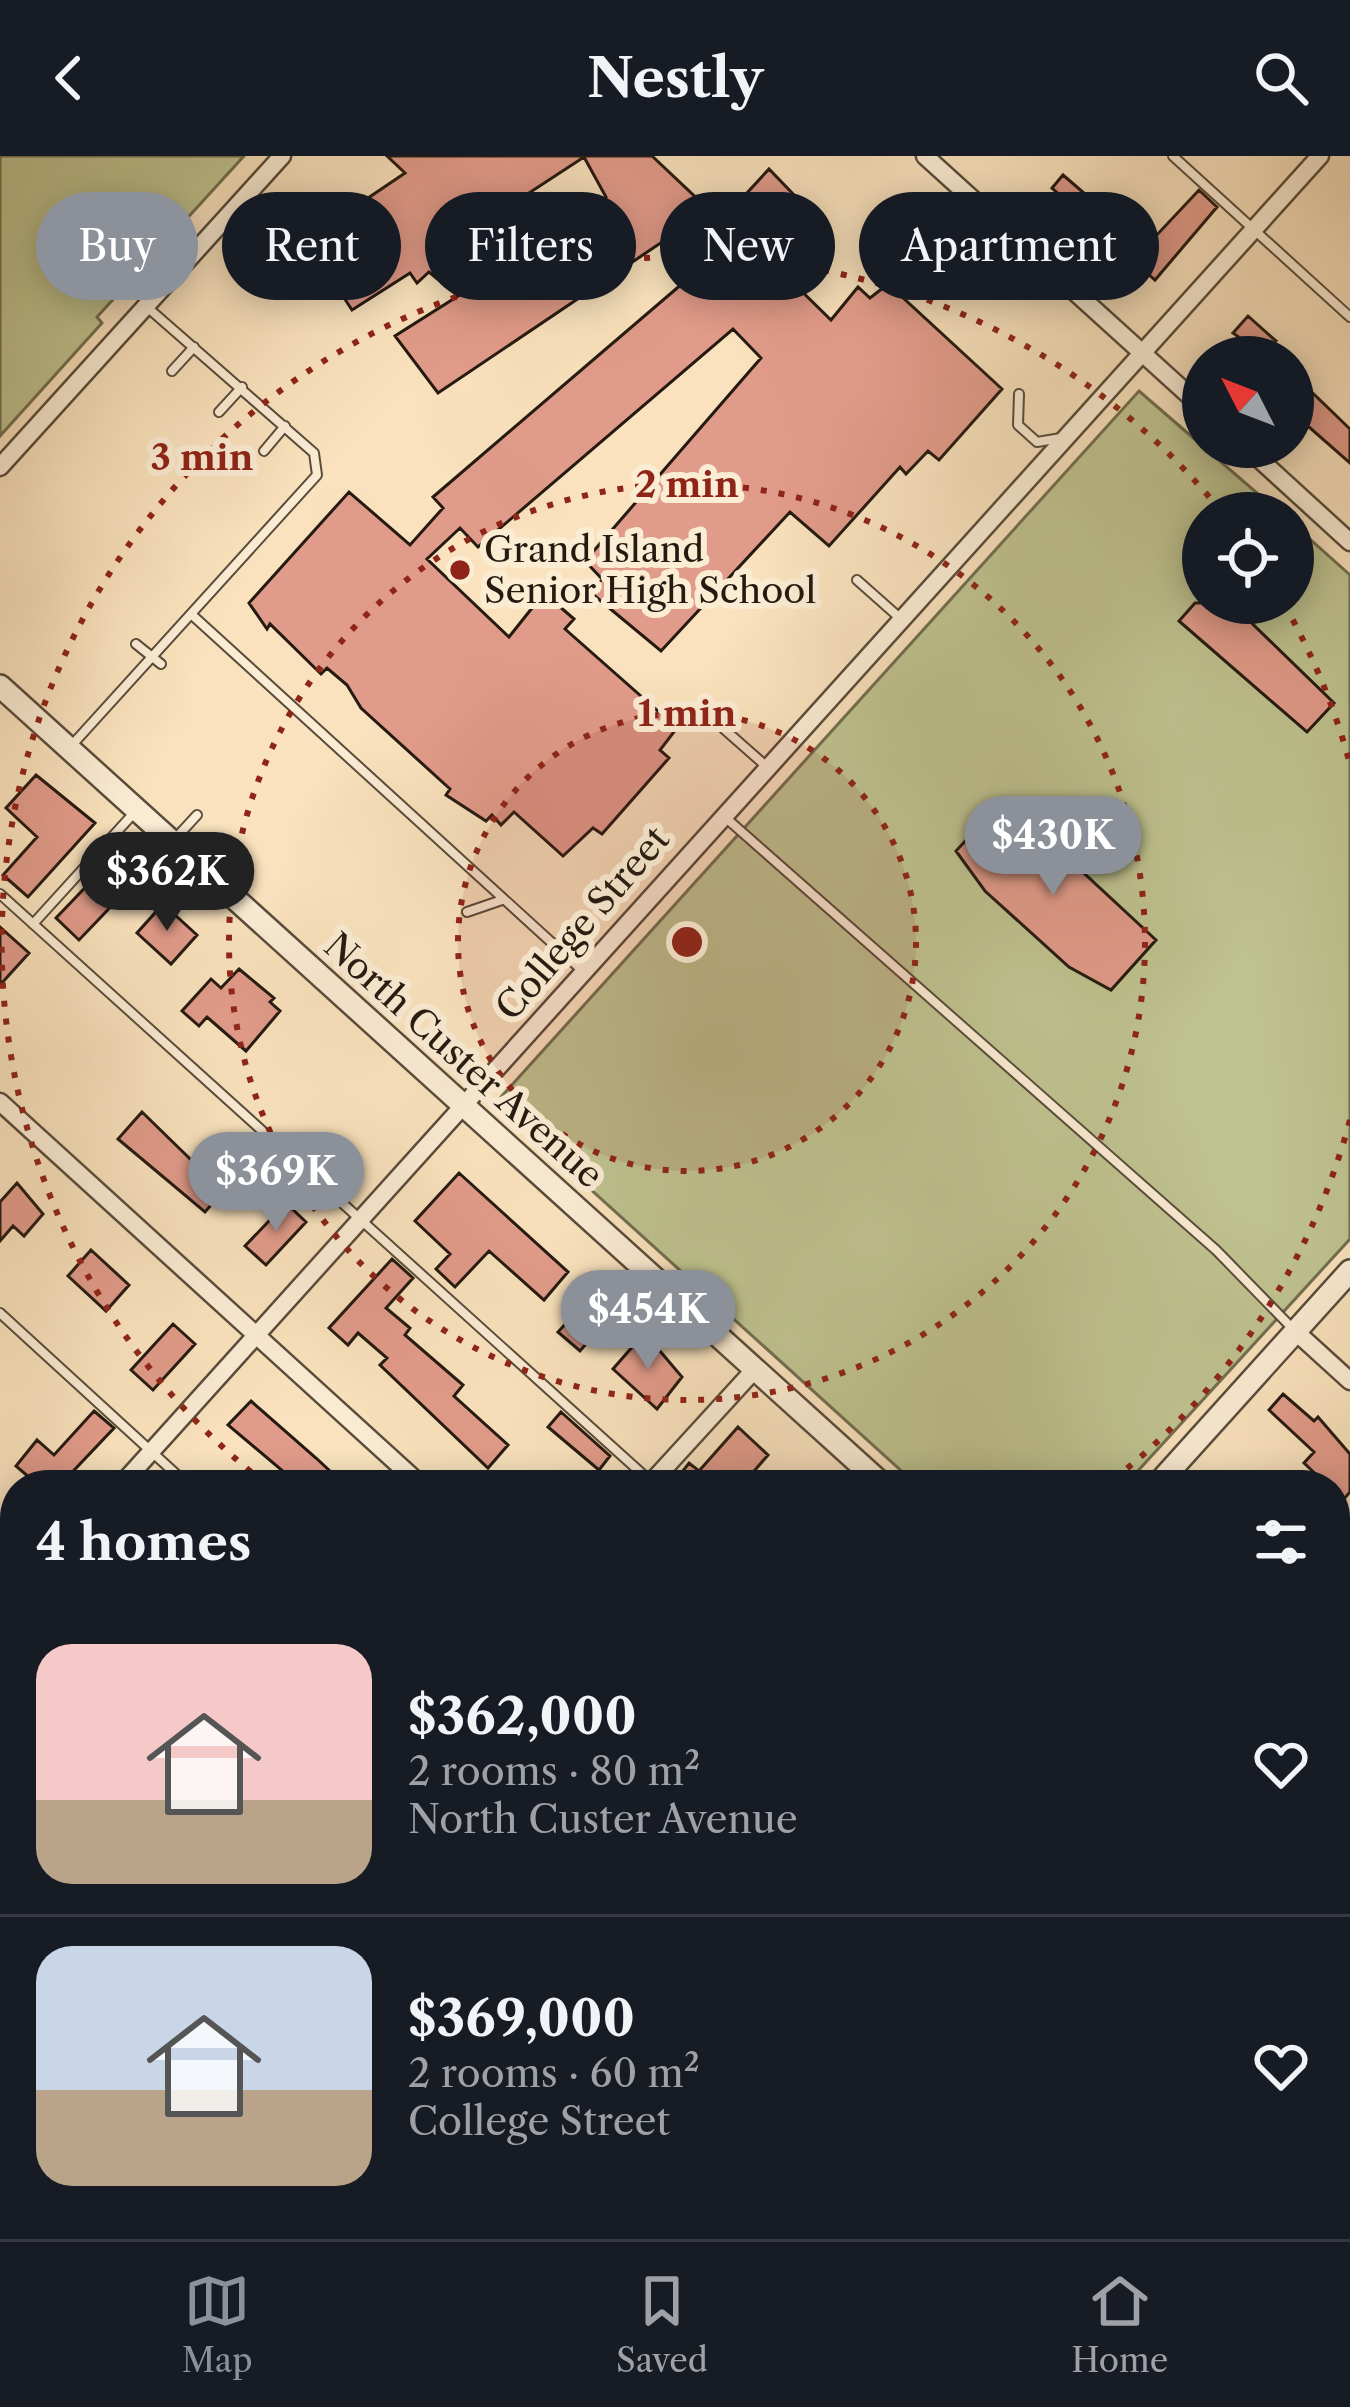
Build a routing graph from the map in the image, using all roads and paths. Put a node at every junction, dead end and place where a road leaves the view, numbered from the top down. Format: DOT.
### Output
graph roads {
  1 [pos="282,156"];
  2 [pos="925,156"];
  3 [pos="1173,156"];
  4 [pos="1320,156"];
  5 [pos="965,192"];
  6 [pos="1254,230"];
  7 [pos="1084,300"];
  8 [pos="146,306"];
  9 [pos="1350,317"];
  10 [pos="194,347"];
  11 [pos="1142,352"];
  12 [pos="172,371"];
  13 [pos="242,387"];
  14 [pos="1182,389"];
  15 [pos="1019,394"];
  16 [pos="219,412"];
  17 [pos="285,426"];
  18 [pos="1063,438"];
  19 [pos="264,451"];
  20 [pos="0,467"];
  21 [pos="1269,468"];
  22 [pos="1350,542"];
  23 [pos="857,580"];
  24 [pos="191,614"];
  25 [pos="901,619"];
  26 [pos="136,644"];
  27 [pos="152,656"];
  28 [pos="161,664"];
  29 [pos="0,686"];
  30 [pos="724,730"];
  31 [pos="68,748"];
  32 [pos="766,766"];
  33 [pos="137,810"];
  34 [pos="722,814"];
  35 [pos="197,815"];
  36 [pos="173,842"];
  37 [pos="0,894"];
  38 [pos="504,899"];
  39 [pos="466,912"];
  40 [pos="33,924"];
  41 [pos="584,973"];
  42 [pos="0,1102"];
  43 [pos="465,1105"];
  44 [pos="362,1221"];
  45 [pos="1350,1271"];
  46 [pos="0,1313"];
  47 [pos="1295,1331"];
  48 [pos="256,1337"];
  49 [pos="756,1368"];
  50 [pos="1350,1381"];
  51 [pos="152,1451"];
  52 [pos="135,1470"];
  53 [pos="172,1470"];
  54 [pos="404,1470"];
  55 [pos="637,1470"];
  56 [pos="665,1470"];
  57 [pos="867,1470"];
  58 [pos="1175,1470"];
  1 -- 8 [label="street"];
  2 -- 5 [label="street"];
  3 -- 6 [label="lane"];
  4 -- 6 [label="street, College Street"];
  6 -- 9 [label="lane"];
  6 -- 11 [label="street, College Street"];
  7 -- 11 [label="street"];
  8 -- 10 [label="lane"];
  8 -- 20 [label="street"];
  10 -- 12 [label="lane"];
  10 -- 13 [label="lane"];
  11 -- 14 [label="street"];
  11 -- 18 [label="street, College Street"];
  13 -- 16 [label="lane"];
  13 -- 17 [label="lane"];
  15 -- 18 [label="lane"];
  17 -- 19 [label="lane"];
  17 -- 24 [label="lane"];
  18 -- 25 [label="street, College Street"];
  21 -- 22 [label="street"];
  23 -- 25 [label="lane"];
  24 -- 27 [label="lane"];
  24 -- 38 [label="lane"];
  25 -- 32 [label="street, College Street"];
  26 -- 27 [label="lane"];
  27 -- 28 [label="lane"];
  27 -- 31 [label="lane"];
  29 -- 31 [label="street, North Custer Avenue"];
  30 -- 32 [label="lane"];
  31 -- 33 [label="street, North Custer Avenue"];
  32 -- 34 [label="street, College Street"];
  33 -- 36 [label="street, North Custer Avenue"];
  33 -- 40 [label="lane"];
  34 -- 41 [label="street, College Street"];
  34 -- 47 [label="lane"];
  35 -- 36 [label="lane"];
  36 -- 43 [label="street, North Custer Avenue"];
  37 -- 40 [label="lane"];
  38 -- 39 [label="lane"];
  38 -- 41 [label="lane"];
  40 -- 44 [label="lane"];
  41 -- 43 [label="street, College Street"];
  42 -- 48 [label="street"];
  43 -- 44 [label="street, College Street"];
  43 -- 49 [label="street, North Custer Avenue"];
  44 -- 48 [label="street, College Street"];
  44 -- 55 [label="lane"];
  45 -- 47 [label="street"];
  46 -- 51 [label="lane"];
  47 -- 50 [label="street"];
  47 -- 58 [label="street"];
  48 -- 51 [label="street, College Street"];
  48 -- 54 [label="street"];
  49 -- 56 [label="street"];
  49 -- 57 [label="street, North Custer Avenue"];
  51 -- 52 [label="street, College Street"];
  51 -- 53 [label="lane"];
}
